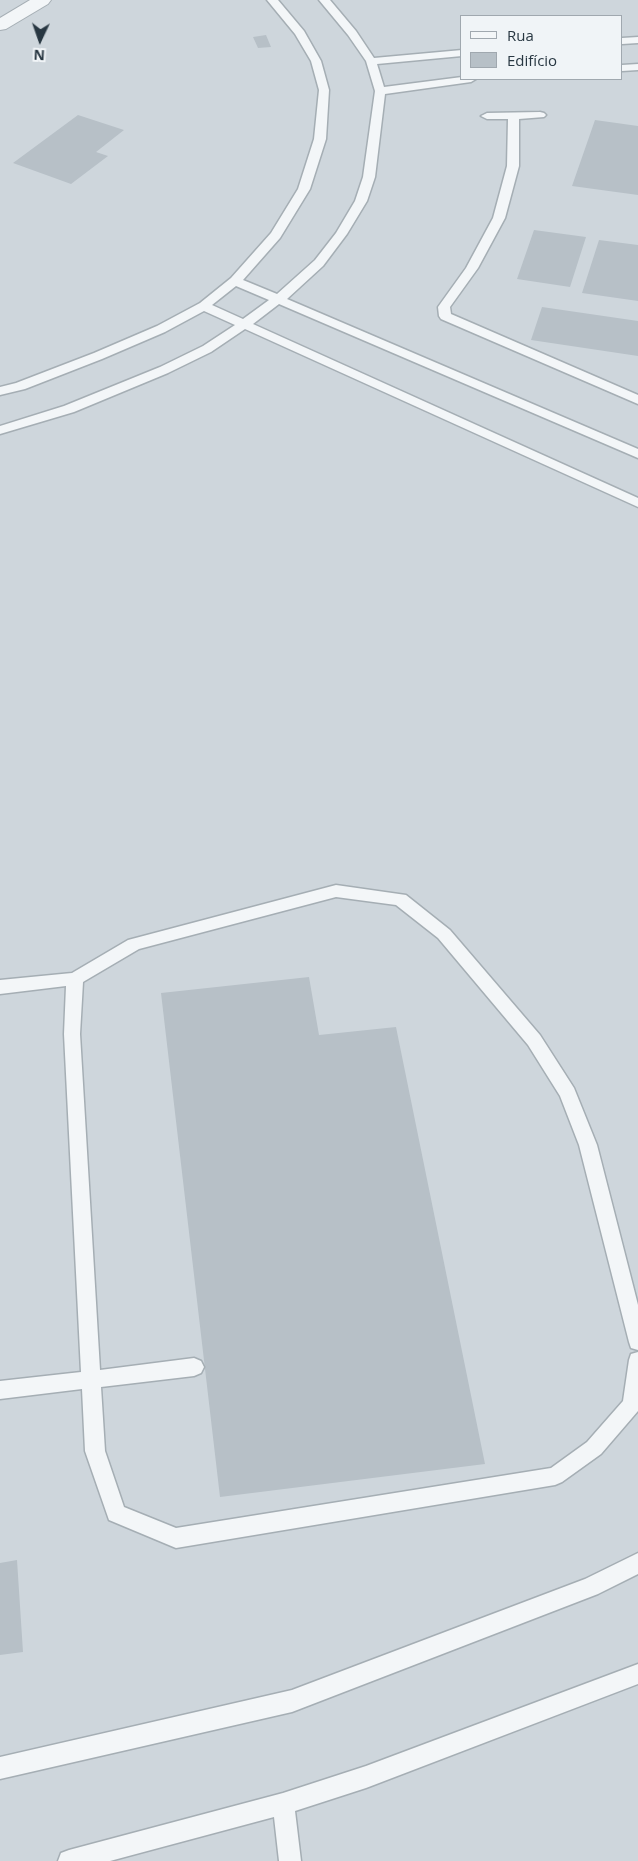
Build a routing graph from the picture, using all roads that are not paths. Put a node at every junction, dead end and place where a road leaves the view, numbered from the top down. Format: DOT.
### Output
graph roads {
  1 [pos="42,0"];
  2 [pos="272,0"];
  3 [pos="324,0"];
  4 [pos="0,25"];
  5 [pos="638,40"];
  6 [pos="623,41"];
  7 [pos="460,53"];
  8 [pos="371,61"];
  9 [pos="638,67"];
  10 [pos="623,68"];
  11 [pos="463,80"];
  12 [pos="380,91"];
  13 [pos="540,115"];
  14 [pos="486,116"];
  15 [pos="514,116"];
  16 [pos="235,281"];
  17 [pos="279,299"];
  18 [pos="204,306"];
  19 [pos="243,325"];
  20 [pos="0,391"];
  21 [pos="638,400"];
  22 [pos="0,430"];
  23 [pos="638,454"];
  24 [pos="638,503"];
  25 [pos="75,979"];
  26 [pos="0,988"];
  27 [pos="638,1342"];
  28 [pos="638,1360"];
  29 [pos="194,1367"];
  30 [pos="91,1379"];
  31 [pos="0,1390"];
  32 [pos="638,1563"];
  33 [pos="638,1674"];
  34 [pos="0,1768"];
  35 [pos="283,1804"];
  36 [pos="69,1861"];
  37 [pos="290,1861"];
  1 -- 4 [label="street"];
  2 -- 16 [label="lane"];
  3 -- 8 [label="lane"];
  5 -- 6 [label="lane"];
  7 -- 8 [label="lane"];
  8 -- 12 [label="lane"];
  9 -- 10 [label="lane"];
  11 -- 12 [label="lane"];
  12 -- 17 [label="lane"];
  13 -- 15 [label="lane"];
  14 -- 15 [label="lane"];
  15 -- 21 [label="lane"];
  16 -- 17 [label="lane"];
  16 -- 18 [label="lane"];
  17 -- 19 [label="lane"];
  17 -- 23 [label="lane"];
  18 -- 19 [label="lane"];
  18 -- 20 [label="lane"];
  19 -- 22 [label="lane"];
  19 -- 24 [label="lane"];
  25 -- 26 [label="lane"];
  25 -- 27 [label="lane"];
  25 -- 30 [label="lane"];
  28 -- 30 [label="lane"];
  29 -- 30 [label="lane"];
  30 -- 31 [label="lane"];
  32 -- 34 [label="lane"];
  33 -- 35 [label="lane"];
  35 -- 36 [label="lane"];
  35 -- 37 [label="lane"];
}
